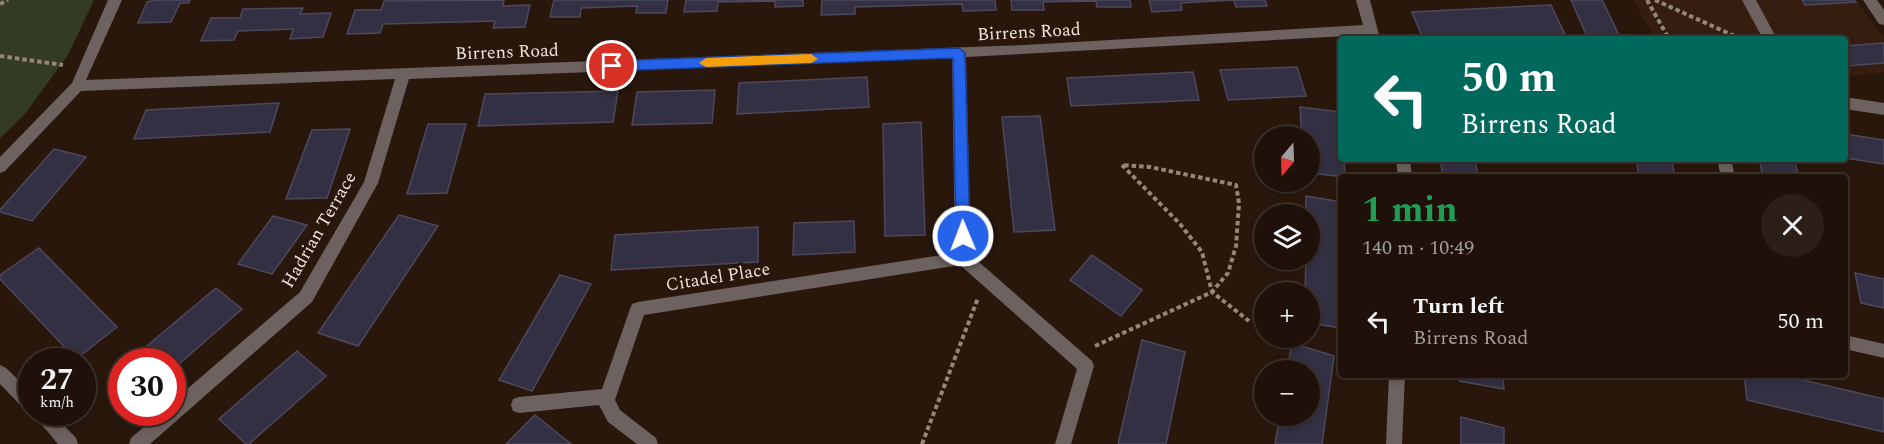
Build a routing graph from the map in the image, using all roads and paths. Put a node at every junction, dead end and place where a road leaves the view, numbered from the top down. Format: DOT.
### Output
graph roads {
  1 [pos="8,0"];
  2 [pos="115,0"];
  3 [pos="1363,0"];
  4 [pos="1647,0"];
  5 [pos="1655,0"];
  6 [pos="1749,0"];
  7 [pos="1870,0"];
  8 [pos="0,4"];
  9 [pos="1884,20"];
  10 [pos="1372,35"];
  11 [pos="1338,36"];
  12 [pos="1349,36"];
  13 [pos="1667,36"];
  14 [pos="1733,36"];
  15 [pos="1768,36"];
  16 [pos="959,53"];
  17 [pos="0,56"];
  18 [pos="85,68"];
  19 [pos="404,74"];
  20 [pos="77,86"];
  21 [pos="1848,104"];
  22 [pos="1884,109"];
  23 [pos="0,167"];
  24 [pos="963,258"];
  25 [pos="985,278"];
  26 [pos="1212,292"];
  27 [pos="1249,321"];
  28 [pos="1848,343"];
  29 [pos="1884,351"];
  30 [pos="1074,356"];
  31 [pos="0,373"];
  32 [pos="1397,378"];
  33 [pos="18,391"];
  34 [pos="608,396"];
  35 [pos="519,405"];
  36 [pos="53,426"];
  37 [pos="70,444"];
  38 [pos="137,444"];
  39 [pos="650,444"];
  40 [pos="922,444"];
  41 [pos="1063,444"];
  42 [pos="1394,444"];
  1 -- 8 [label="path"];
  2 -- 18 [label="street"];
  3 -- 10 [label="street"];
  4 -- 13 [label="path"];
  5 -- 14 [label="path"];
  6 -- 15 [label="street"];
  7 -- 9 [label="street"];
  10 -- 12 [label="street, Birrens Road"];
  11 -- 16 [label="street, Birrens Road"];
  16 -- 19 [label="street, Birrens Road"];
  16 -- 24 [label="street"];
  17 -- 18 [label="path"];
  18 -- 20 [label="street"];
  19 -- 20 [label="street, Birrens Road"];
  19 -- 38 [label="street, Hadrian Terrace"];
  20 -- 23 [label="street"];
  21 -- 22 [label="street"];
  24 -- 25 [label="street"];
  24 -- 34 [label="street, Citadel Place"];
  25 -- 30 [label="street"];
  25 -- 40 [label="path"];
  26 -- 26 [label="path"];
  26 -- 27 [label="path"];
  26 -- 30 [label="path"];
  28 -- 29 [label="street"];
  30 -- 41 [label="street"];
  31 -- 33 [label="street"];
  32 -- 42 [label="street"];
  34 -- 35 [label="street"];
  34 -- 39 [label="street"];
  36 -- 37 [label="street"];
}
